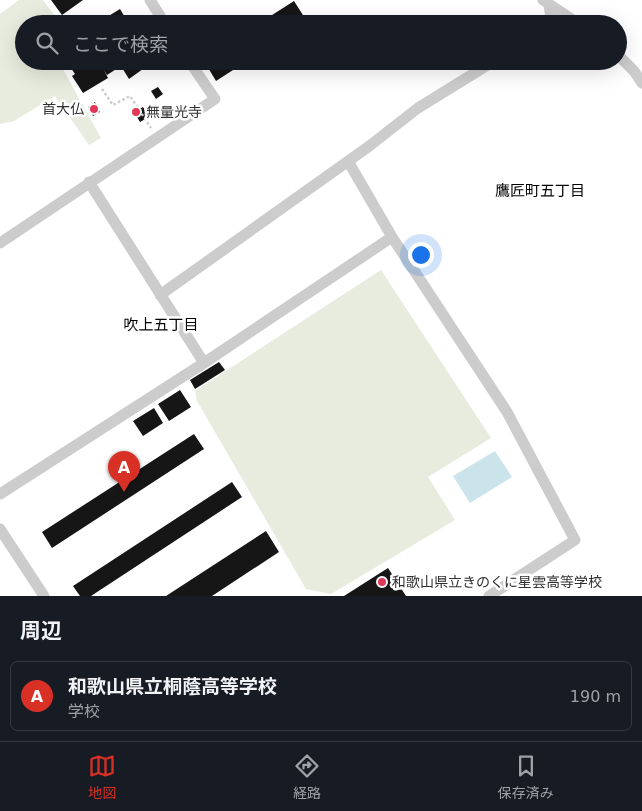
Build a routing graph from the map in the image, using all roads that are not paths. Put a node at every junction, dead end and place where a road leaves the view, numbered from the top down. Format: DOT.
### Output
graph roads {
  1 [pos="150,0"];
  2 [pos="546,2"];
  3 [pos="159,15"];
  4 [pos="551,15"];
  5 [pos="566,15"];
  6 [pos="627,62"];
  7 [pos="196,70"];
  8 [pos="479,70"];
  9 [pos="638,70"];
  10 [pos="642,83"];
  11 [pos="348,161"];
  12 [pos="89,182"];
  13 [pos="392,237"];
  14 [pos="0,243"];
  15 [pos="160,295"];
  16 [pos="204,363"];
  17 [pos="0,494"];
  18 [pos="0,529"];
  19 [pos="44,596"];
  20 [pos="489,596"];
  1 -- 3 [label="street"];
  2 -- 4 [label="street"];
  2 -- 5 [label="street"];
  6 -- 9 [label="street"];
  7 -- 12 [label="street"];
  8 -- 11 [label="street"];
  9 -- 10 [label="street"];
  11 -- 13 [label="street"];
  11 -- 15 [label="street"];
  12 -- 14 [label="street"];
  12 -- 15 [label="street"];
  13 -- 16 [label="street"];
  13 -- 20 [label="street"];
  15 -- 16 [label="street"];
  16 -- 17 [label="street"];
  18 -- 19 [label="street"];
}
